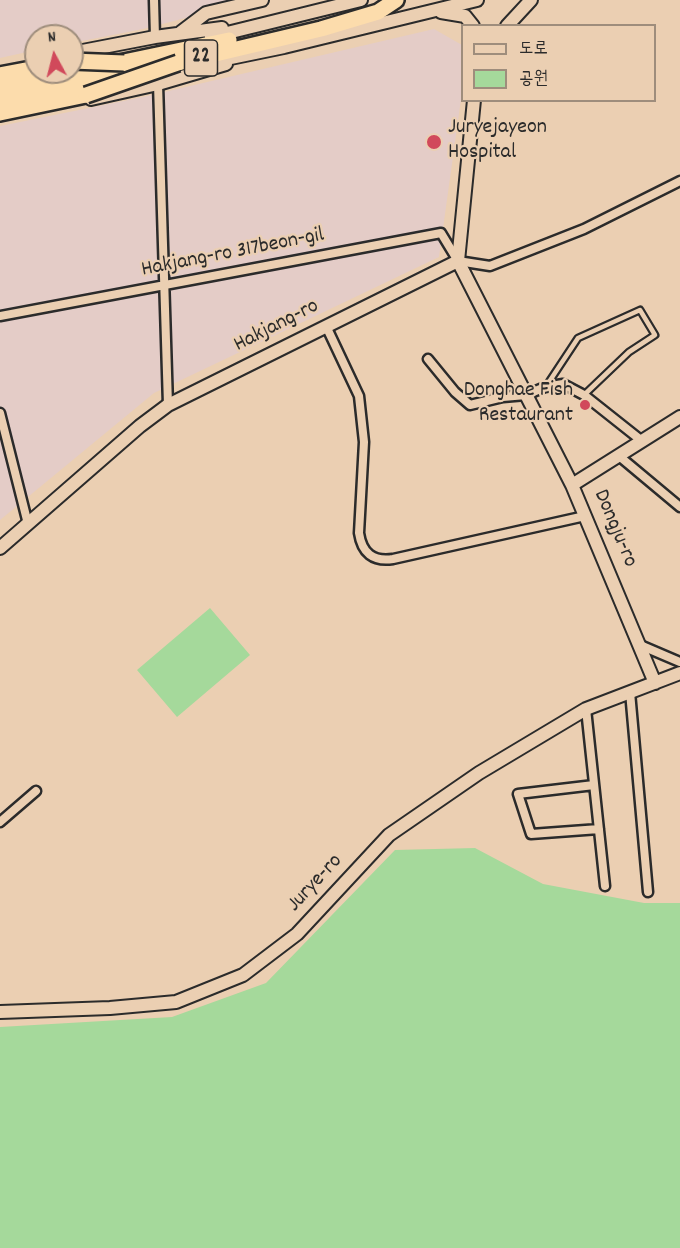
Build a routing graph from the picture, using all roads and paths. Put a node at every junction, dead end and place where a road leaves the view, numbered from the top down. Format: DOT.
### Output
graph roads {
  1 [pos="154,0"];
  2 [pos="262,0"];
  3 [pos="361,0"];
  4 [pos="376,0"];
  5 [pos="396,0"];
  6 [pos="473,0"];
  7 [pos="531,0"];
  8 [pos="431,11"];
  9 [pos="272,22"];
  10 [pos="472,24"];
  11 [pos="474,24"];
  12 [pos="509,24"];
  13 [pos="178,34"];
  14 [pos="155,37"];
  15 [pos="284,47"];
  16 [pos="84,51"];
  17 [pos="84,61"];
  18 [pos="24,63"];
  19 [pos="124,63"];
  20 [pos="178,63"];
  21 [pos="84,65"];
  22 [pos="0,68"];
  23 [pos="24,70"];
  24 [pos="0,75"];
  25 [pos="24,76"];
  26 [pos="0,81"];
  27 [pos="158,84"];
  28 [pos="0,88"];
  29 [pos="0,99"];
  30 [pos="474,102"];
  31 [pos="0,105"];
  32 [pos="0,113"];
  33 [pos="0,119"];
  34 [pos="680,181"];
  35 [pos="458,261"];
  36 [pos="163,285"];
  37 [pos="0,316"];
  38 [pos="326,326"];
  39 [pos="428,359"];
  40 [pos="545,387"];
  41 [pos="526,395"];
  42 [pos="584,395"];
  43 [pos="168,405"];
  44 [pos="0,413"];
  45 [pos="680,417"];
  46 [pos="642,441"];
  47 [pos="619,456"];
  48 [pos="572,485"];
  49 [pos="680,507"];
  50 [pos="585,516"];
  51 [pos="28,524"];
  52 [pos="0,548"];
  53 [pos="640,645"];
  54 [pos="680,662"];
  55 [pos="680,674"];
  56 [pos="655,683"];
  57 [pos="630,692"];
  58 [pos="586,709"];
  59 [pos="594,785"];
  60 [pos="36,791"];
  61 [pos="0,822"];
  62 [pos="599,829"];
  63 [pos="605,886"];
  64 [pos="648,892"];
  65 [pos="0,1012"];
  1 -- 14 [label="street"];
  2 -- 13 [label="main road"];
  3 -- 9 [label="main road"];
  4 -- 19 [label="highway, 22"];
  5 -- 20 [label="highway, 22"];
  6 -- 8 [label="main road"];
  6 -- 11 [label="main road"];
  7 -- 12 [label="main road"];
  8 -- 10 [label="main road"];
  8 -- 15 [label="main road"];
  9 -- 13 [label="main road"];
  9 -- 21 [label="main road"];
  13 -- 14 [label="main road"];
  14 -- 16 [label="main road"];
  15 -- 27 [label="main road"];
  15 -- 31 [label="main road"];
  17 -- 19 [label="highway, bridge"];
  18 -- 22 [label="main road"];
  19 -- 28 [label="highway, 22, bridge"];
  20 -- 29 [label="highway, 22, bridge"];
  20 -- 32 [label="highway, bridge"];
  23 -- 24 [label="highway"];
  25 -- 26 [label="main road"];
  27 -- 33 [label="main road"];
  27 -- 36 [label="street"];
  30 -- 35 [label="main road"];
  34 -- 35 [label="street"];
  35 -- 36 [label="street, Hakjang-ro 317beon-gil"];
  35 -- 38 [label="main road, Hakjang-ro"];
  35 -- 41 [label="main road, Dongju-ro"];
  36 -- 37 [label="street, Hakjang-ro 317beon-gil"];
  36 -- 43 [label="street"];
  38 -- 43 [label="main road, Hakjang-ro"];
  38 -- 50 [label="street"];
  39 -- 41 [label="street"];
  40 -- 41 [label="street"];
  40 -- 42 [label="street"];
  40 -- 42 [label="lane"];
  41 -- 48 [label="main road, Dongju-ro"];
  42 -- 46 [label="street"];
  43 -- 51 [label="main road, Hakjang-ro"];
  44 -- 51 [label="street"];
  45 -- 46 [label="main road"];
  46 -- 47 [label="main road"];
  47 -- 48 [label="main road"];
  47 -- 49 [label="street"];
  48 -- 50 [label="main road, Dongju-ro"];
  50 -- 53 [label="main road, Dongju-ro"];
  51 -- 52 [label="main road, Hakjang-ro"];
  53 -- 54 [label="street"];
  53 -- 56 [label="main road, Dongju-ro"];
  55 -- 56 [label="main road, Jurye-ro"];
  56 -- 57 [label="main road, Jurye-ro"];
  57 -- 58 [label="main road, Jurye-ro"];
  57 -- 64 [label="street"];
  58 -- 59 [label="street"];
  58 -- 65 [label="main road, Jurye-ro"];
  59 -- 62 [label="street"];
  59 -- 62 [label="street"];
  60 -- 61 [label="street"];
  62 -- 63 [label="street"];
}
